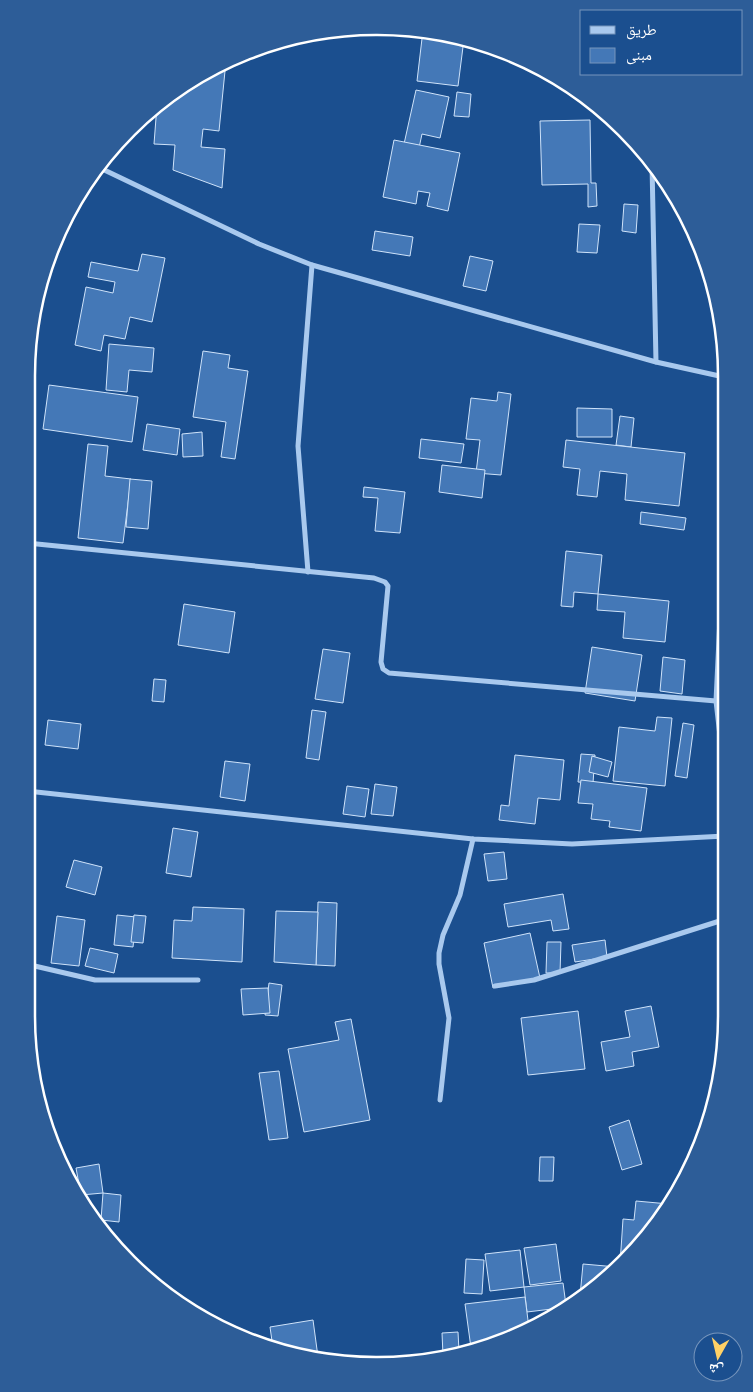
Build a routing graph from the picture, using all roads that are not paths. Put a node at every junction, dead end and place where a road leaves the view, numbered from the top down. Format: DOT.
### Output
graph roads {
  1 [pos="105,170"];
  2 [pos="653,178"];
  3 [pos="312,265"];
  4 [pos="656,362"];
  5 [pos="718,376"];
  6 [pos="35,544"];
  7 [pos="308,572"];
  8 [pos="718,660"];
  9 [pos="716,701"];
  10 [pos="718,719"];
  11 [pos="35,792"];
  12 [pos="718,836"];
  13 [pos="473,839"];
  14 [pos="718,922"];
  15 [pos="35,966"];
  16 [pos="198,980"];
  17 [pos="495,986"];
  18 [pos="440,1100"];
  1 -- 3 [label="street"];
  2 -- 4 [label="street"];
  3 -- 4 [label="street"];
  3 -- 7 [label="street"];
  4 -- 5 [label="street"];
  6 -- 7 [label="street"];
  7 -- 9 [label="street"];
  8 -- 9 [label="street"];
  9 -- 10 [label="street"];
  11 -- 13 [label="street"];
  12 -- 13 [label="street"];
  13 -- 18 [label="street"];
  14 -- 17 [label="street"];
  15 -- 16 [label="street"];
}
